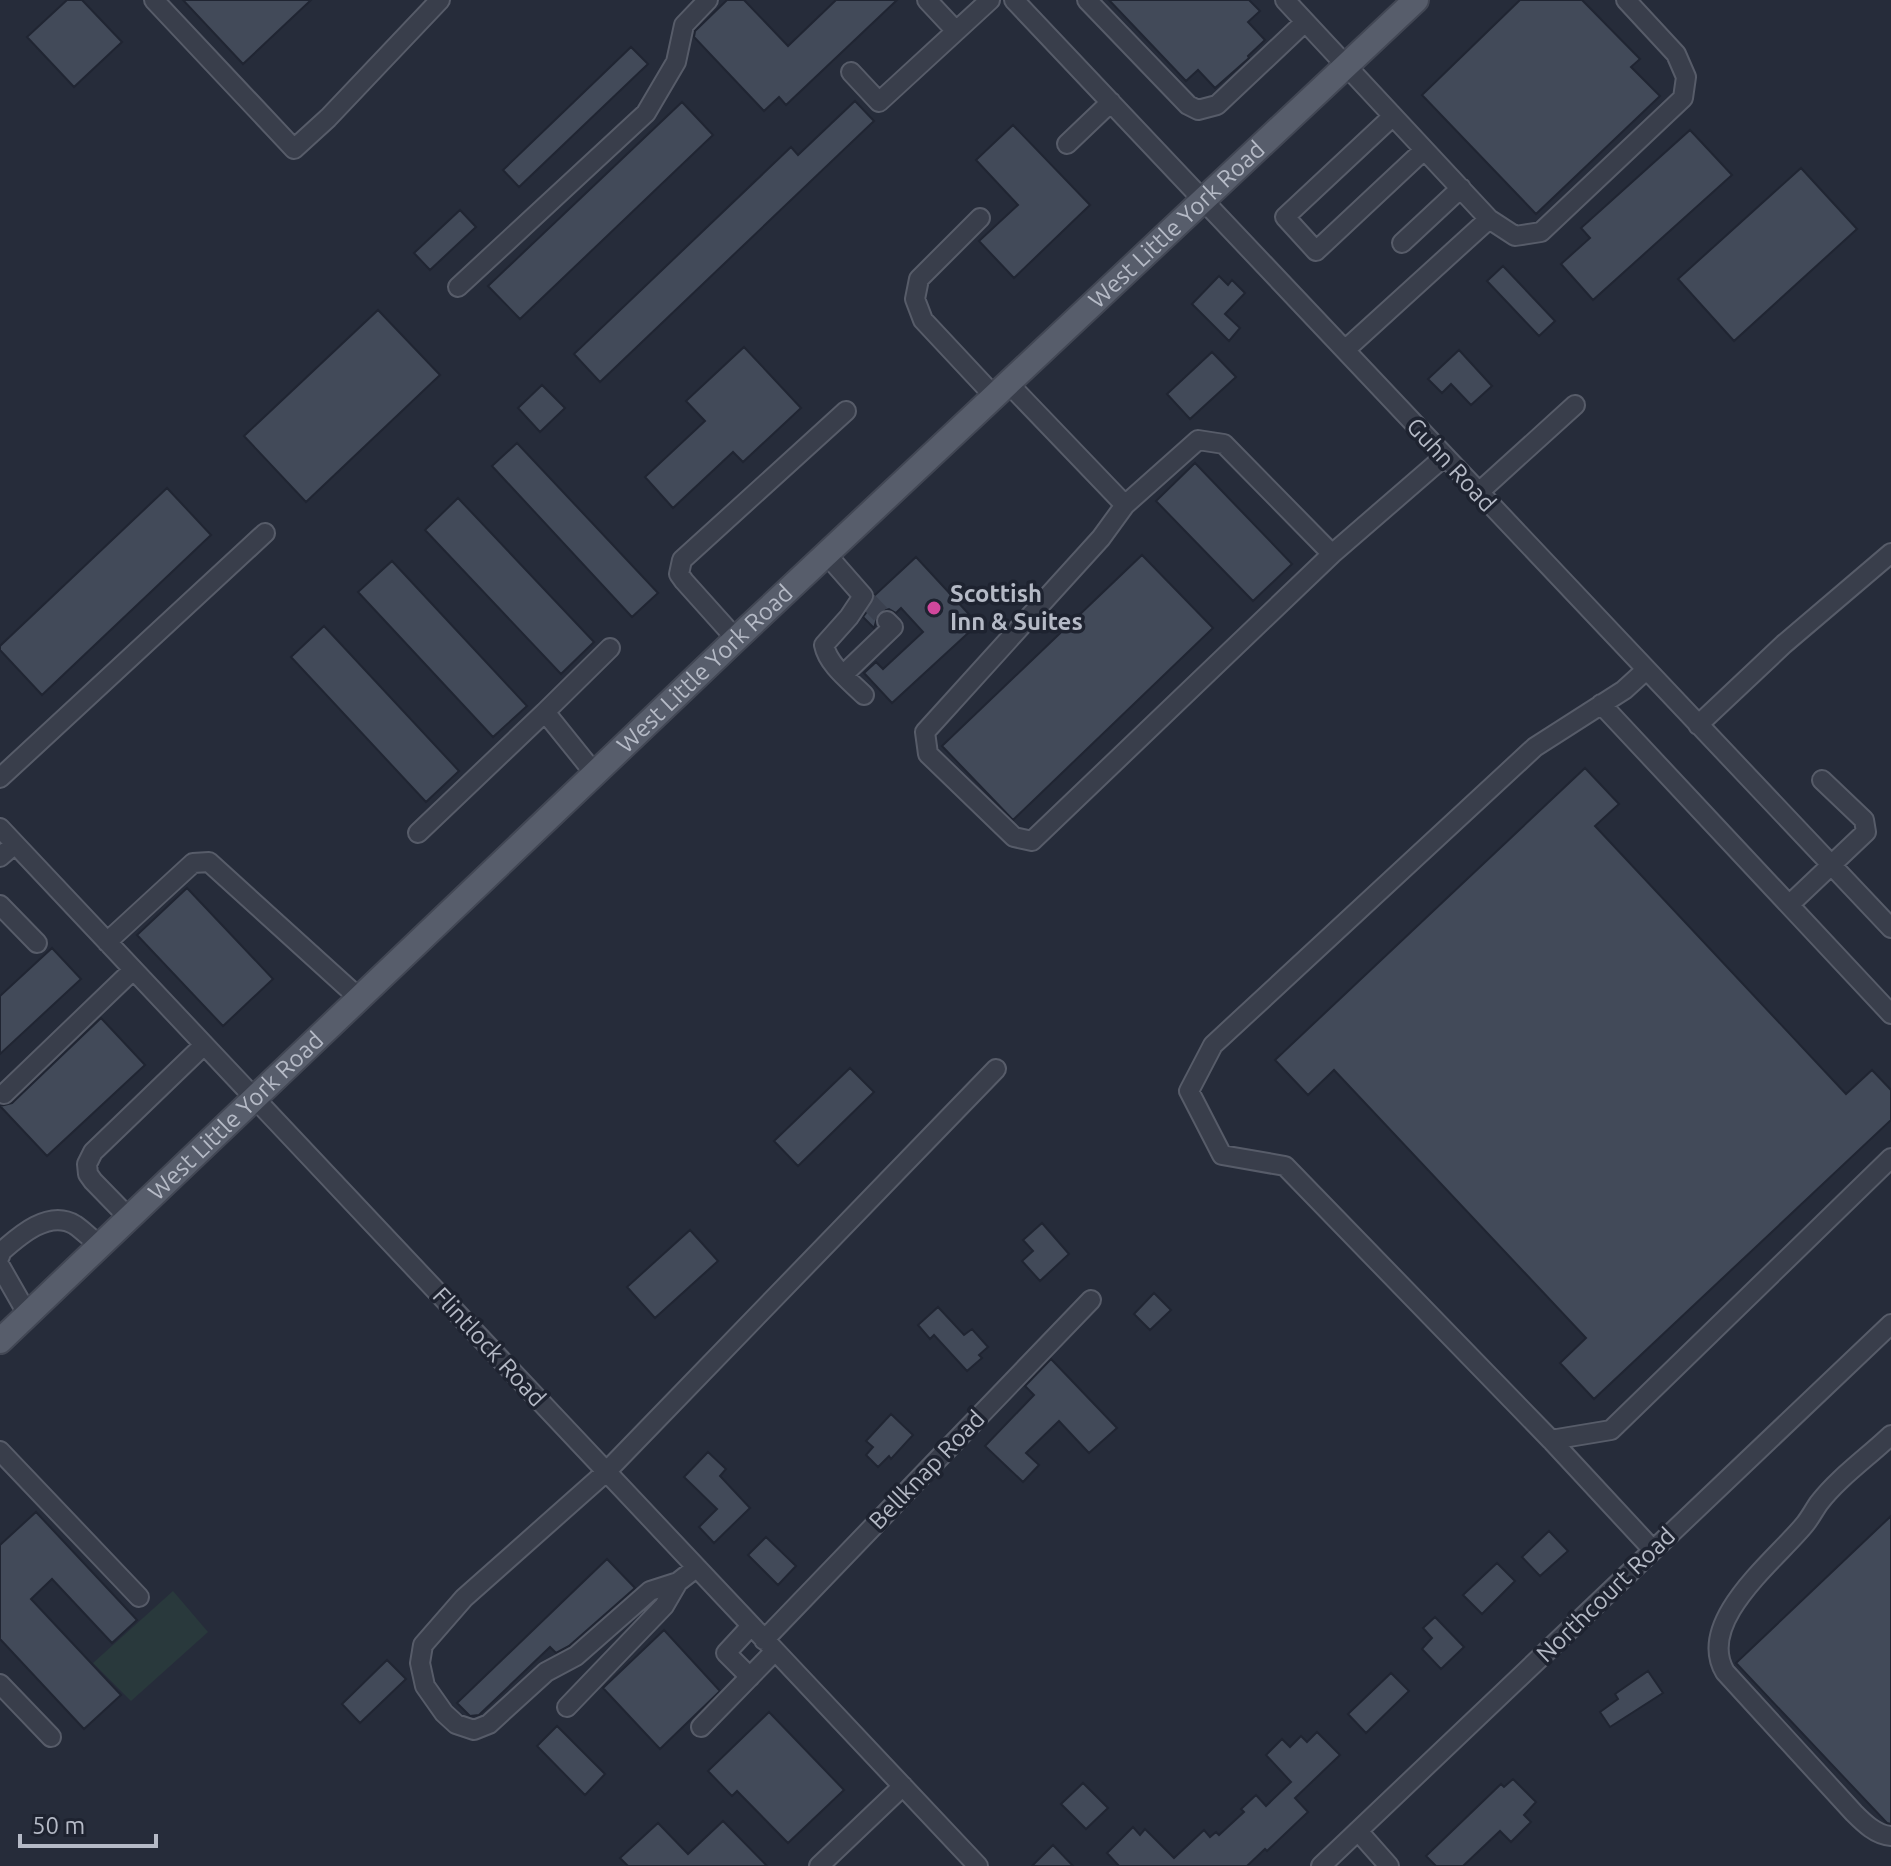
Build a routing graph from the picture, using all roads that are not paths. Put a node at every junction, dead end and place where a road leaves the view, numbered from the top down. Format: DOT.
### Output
graph roads {
  1 [pos="154,0"];
  2 [pos="440,0"];
  3 [pos="708,0"];
  4 [pos="927,0"];
  5 [pos="990,0"];
  6 [pos="1087,0"];
  7 [pos="1285,0"];
  8 [pos="1416,0"];
  9 [pos="1626,0"];
  10 [pos="1026,4"];
  11 [pos="1305,22"];
  12 [pos="956,31"];
  13 [pos="1346,66"];
  14 [pos="851,72"];
  15 [pos="1111,102"];
  16 [pos="1392,117"];
  17 [pos="1067,144"];
  18 [pos="1424,150"];
  19 [pos="1461,188"];
  20 [pos="1205,201"];
  21 [pos="980,218"];
  22 [pos="1489,219"];
  23 [pos="1402,243"];
  24 [pos="458,287"];
  25 [pos="1345,350"];
  26 [pos="1002,391"];
  27 [pos="1575,405"];
  28 [pos="846,411"];
  29 [pos="1444,457"];
  30 [pos="1478,493"];
  31 [pos="1125,505"];
  32 [pos="265,533"];
  33 [pos="1891,553"];
  34 [pos="1332,554"];
  35 [pos="827,555"];
  36 [pos="887,621"];
  37 [pos="736,639"];
  38 [pos="610,648"];
  39 [pos="1646,670"];
  40 [pos="844,674"];
  41 [pos="864,695"];
  42 [pos="1601,704"];
  43 [pos="545,712"];
  44 [pos="1698,725"];
  45 [pos="595,774"];
  46 [pos="0,778"];
  47 [pos="1822,780"];
  48 [pos="0,828"];
  49 [pos="418,833"];
  50 [pos="15,844"];
  51 [pos="0,857"];
  52 [pos="1832,865"];
  53 [pos="0,905"];
  54 [pos="1789,905"];
  55 [pos="1891,928"];
  56 [pos="107,942"];
  57 [pos="37,943"];
  58 [pos="133,970"];
  59 [pos="360,999"];
  60 [pos="1891,1014"];
  61 [pos="203,1046"];
  62 [pos="996,1069"];
  63 [pos="4,1094"];
  64 [pos="256,1100"];
  65 [pos="1891,1158"];
  66 [pos="130,1219"];
  67 [pos="101,1246"];
  68 [pos="0,1256"];
  69 [pos="0,1266"];
  70 [pos="1091,1300"];
  71 [pos="28,1315"];
  72 [pos="1891,1324"];
  73 [pos="0,1340"];
  74 [pos="1891,1435"];
  75 [pos="1551,1440"];
  76 [pos="0,1451"];
  77 [pos="606,1472"];
  78 [pos="1653,1550"];
  79 [pos="696,1568"];
  80 [pos="678,1582"];
  81 [pos="139,1597"];
  82 [pos="763,1639"];
  83 [pos="750,1677"];
  84 [pos="0,1684"];
  85 [pos="567,1707"];
  86 [pos="701,1727"];
  87 [pos="51,1737"];
  88 [pos="903,1786"];
  89 [pos="1358,1831"];
  90 [pos="1891,1836"];
  91 [pos="819,1866"];
  92 [pos="978,1866"];
  93 [pos="1321,1866"];
  94 [pos="1389,1866"];
  1 -- 2 [label="street"];
  3 -- 24 [label="street"];
  4 -- 12 [label="street"];
  5 -- 12 [label="street"];
  6 -- 11 [label="street"];
  7 -- 11 [label="street"];
  8 -- 13 [label="main road, West Little York Road"];
  9 -- 22 [label="street"];
  10 -- 15 [label="street, Guhn Road"];
  11 -- 13 [label="street"];
  12 -- 14 [label="street"];
  13 -- 16 [label="street"];
  13 -- 20 [label="main road, West Little York Road"];
  15 -- 17 [label="street"];
  15 -- 20 [label="street, Guhn Road"];
  16 -- 18 [label="street"];
  16 -- 18 [label="street"];
  18 -- 19 [label="street"];
  19 -- 22 [label="street"];
  19 -- 23 [label="street"];
  20 -- 25 [label="street, Guhn Road"];
  20 -- 26 [label="main road, West Little York Road"];
  21 -- 26 [label="street"];
  22 -- 25 [label="street"];
  25 -- 29 [label="street, Guhn Road"];
  26 -- 31 [label="street"];
  26 -- 35 [label="main road, West Little York Road"];
  27 -- 30 [label="street"];
  28 -- 37 [label="street"];
  29 -- 30 [label="street, Guhn Road"];
  29 -- 34 [label="street"];
  30 -- 39 [label="street, Guhn Road"];
  31 -- 34 [label="street"];
  31 -- 34 [label="street"];
  32 -- 46 [label="street"];
  33 -- 44 [label="street"];
  35 -- 37 [label="main road, West Little York Road"];
  35 -- 40 [label="street"];
  36 -- 40 [label="street"];
  37 -- 45 [label="main road, West Little York Road"];
  38 -- 43 [label="street"];
  39 -- 42 [label="street"];
  39 -- 44 [label="street, Guhn Road"];
  40 -- 41 [label="street"];
  42 -- 54 [label="street"];
  42 -- 75 [label="street"];
  43 -- 45 [label="street"];
  43 -- 49 [label="street"];
  44 -- 52 [label="street, Guhn Road"];
  45 -- 59 [label="main road, West Little York Road"];
  47 -- 52 [label="street"];
  48 -- 50 [label="street, Flintlock Road"];
  50 -- 51 [label="street"];
  50 -- 56 [label="street, Flintlock Road"];
  52 -- 54 [label="street"];
  52 -- 55 [label="street, Guhn Road"];
  53 -- 57 [label="street"];
  54 -- 60 [label="street"];
  56 -- 58 [label="street, Flintlock Road"];
  56 -- 59 [label="street"];
  58 -- 61 [label="street, Flintlock Road"];
  58 -- 63 [label="street"];
  59 -- 64 [label="main road, West Little York Road"];
  61 -- 64 [label="street, Flintlock Road"];
  61 -- 66 [label="street"];
  62 -- 77 [label="street"];
  64 -- 66 [label="main road, West Little York Road"];
  64 -- 77 [label="street, Flintlock Road"];
  65 -- 75 [label="street"];
  66 -- 67 [label="main road, West Little York Road"];
  67 -- 68 [label="street"];
  67 -- 71 [label="main road, West Little York Road"];
  69 -- 71 [label="street"];
  70 -- 82 [label="street, Bellknap Road"];
  71 -- 73 [label="main road, West Little York Road"];
  72 -- 78 [label="street, Northcourt Road"];
  74 -- 90 [label="street"];
  75 -- 78 [label="street"];
  76 -- 81 [label="street"];
  77 -- 79 [label="street, Flintlock Road"];
  77 -- 80 [label="street"];
  78 -- 89 [label="street, Northcourt Road"];
  79 -- 80 [label="street"];
  79 -- 82 [label="street, Flintlock Road"];
  80 -- 85 [label="street"];
  82 -- 83 [label="street"];
  82 -- 83 [label="street"];
  82 -- 88 [label="street, Flintlock Road"];
  83 -- 86 [label="street"];
  84 -- 87 [label="street"];
  88 -- 91 [label="street"];
  88 -- 92 [label="street, Flintlock Road"];
  89 -- 93 [label="street, Northcourt Road"];
  89 -- 94 [label="street"];
}
